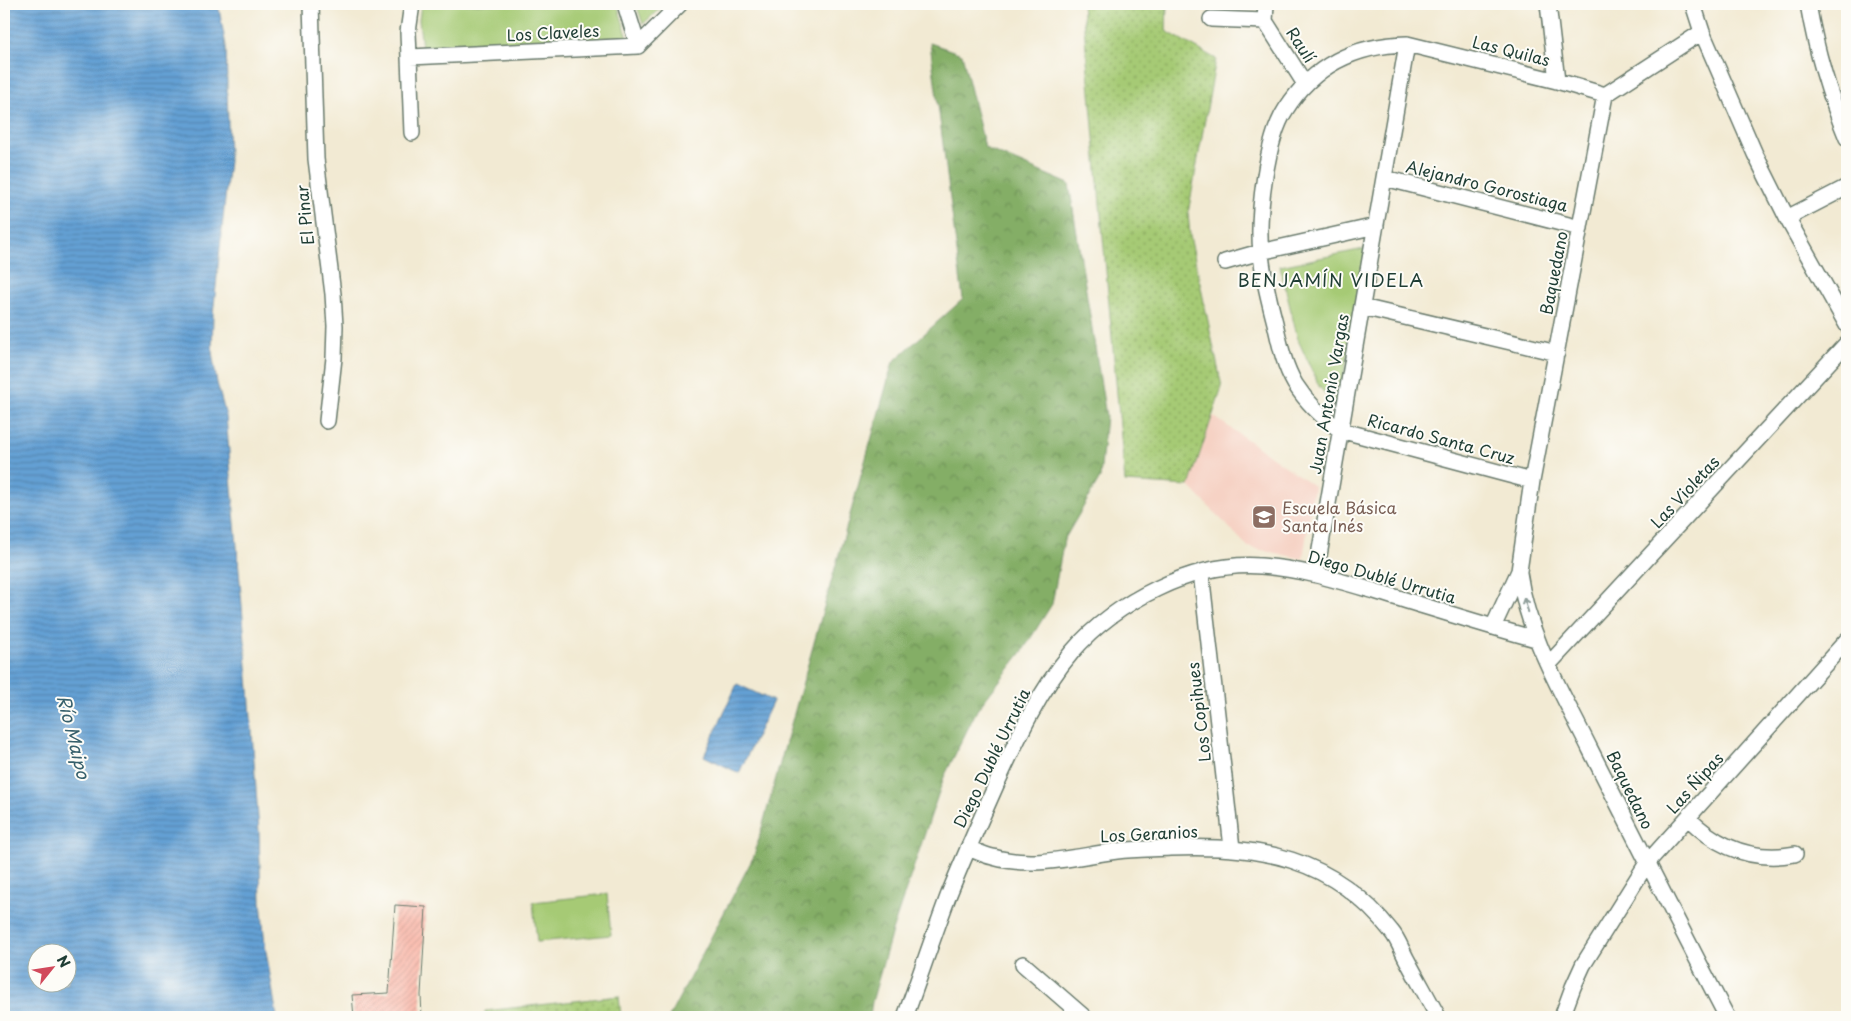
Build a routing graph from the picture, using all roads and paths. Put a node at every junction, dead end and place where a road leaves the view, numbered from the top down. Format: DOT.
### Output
graph roads {
  1 [pos="311,4"];
  2 [pos="412,4"];
  3 [pos="625,4"];
  4 [pos="680,4"];
  5 [pos="1266,4"];
  6 [pos="1548,4"];
  7 [pos="1694,4"];
  8 [pos="1808,4"];
  9 [pos="1211,19"];
  10 [pos="1265,21"];
  11 [pos="1702,32"];
  12 [pos="1407,44"];
  13 [pos="638,46"];
  14 [pos="410,57"];
  15 [pos="1556,81"];
  16 [pos="1305,84"];
  17 [pos="1605,95"];
  18 [pos="412,133"];
  19 [pos="1847,138"];
  20 [pos="1385,178"];
  21 [pos="1847,187"];
  22 [pos="1787,218"];
  23 [pos="1376,226"];
  24 [pos="1580,228"];
  25 [pos="1260,252"];
  26 [pos="1225,262"];
  27 [pos="1362,307"];
  28 [pos="1847,325"];
  29 [pos="1847,343"];
  30 [pos="1556,353"];
  31 [pos="327,421"];
  32 [pos="1340,430"];
  33 [pos="1532,482"];
  34 [pos="1519,571"];
  35 [pos="1201,572"];
  36 [pos="1316,573"];
  37 [pos="1493,628"];
  38 [pos="1536,639"];
  39 [pos="1847,640"];
  40 [pos="1549,664"];
  41 [pos="1688,818"];
  42 [pos="968,848"];
  43 [pos="1232,848"];
  44 [pos="1794,854"];
  45 [pos="1647,863"];
  46 [pos="1023,964"];
  47 [pos="905,1017"];
  48 [pos="1084,1017"];
  49 [pos="1438,1017"];
  50 [pos="1562,1017"];
  51 [pos="1727,1017"];
  1 -- 31 [label="street, El Pinar"];
  2 -- 14 [label="street"];
  3 -- 13 [label="street"];
  4 -- 13 [label="street"];
  5 -- 10 [label="street"];
  6 -- 15 [label="street"];
  7 -- 11 [label="street"];
  8 -- 19 [label="street"];
  9 -- 10 [label="street, Raulí"];
  10 -- 16 [label="street, Raulí"];
  11 -- 17 [label="street"];
  11 -- 22 [label="street"];
  12 -- 15 [label="street, Las Quilas"];
  12 -- 16 [label="street, Las Quilas"];
  12 -- 20 [label="street, Juan Antonio Vargas"];
  13 -- 14 [label="street, Los Claveles"];
  14 -- 18 [label="street"];
  15 -- 17 [label="street, Las Quilas"];
  16 -- 25 [label="street, Las Quilas"];
  17 -- 24 [label="street, Baquedano"];
  20 -- 23 [label="street, Juan Antonio Vargas"];
  20 -- 24 [label="street, Alejandro Gorostiaga"];
  21 -- 22 [label="street"];
  22 -- 28 [label="street"];
  23 -- 25 [label="street"];
  23 -- 27 [label="street, Juan Antonio Vargas"];
  24 -- 30 [label="street, Baquedano"];
  25 -- 26 [label="street"];
  25 -- 32 [label="street, Las Quilas"];
  27 -- 30 [label="street"];
  27 -- 32 [label="street, Juan Antonio Vargas"];
  29 -- 40 [label="street, Las Violetas"];
  30 -- 33 [label="street, Baquedano"];
  32 -- 33 [label="street, Ricardo Santa Cruz"];
  32 -- 36 [label="street, Juan Antonio Vargas"];
  33 -- 34 [label="street, Baquedano"];
  34 -- 37 [label="street, Baquedano"];
  38 -- 34 [label="street, Baquedano, one-way"];
  35 -- 36 [label="street, Diego Dublé Urrutia"];
  35 -- 42 [label="street, Diego Dublé Urrutia"];
  35 -- 43 [label="street, Los Copihues"];
  36 -- 37 [label="street, Diego Dublé Urrutia"];
  37 -- 38 [label="street, Diego Dublé Urrutia"];
  38 -- 40 [label="street, Baquedano"];
  39 -- 41 [label="street, Las Ñipas"];
  40 -- 45 [label="street, Baquedano"];
  41 -- 44 [label="street"];
  41 -- 45 [label="street, Las Ñipas"];
  42 -- 43 [label="street, Los Geranios"];
  42 -- 47 [label="street"];
  43 -- 49 [label="street, Los Geranios"];
  45 -- 50 [label="street, Las Ñipas"];
  45 -- 51 [label="street, Baquedano"];
  46 -- 48 [label="street"];
}
